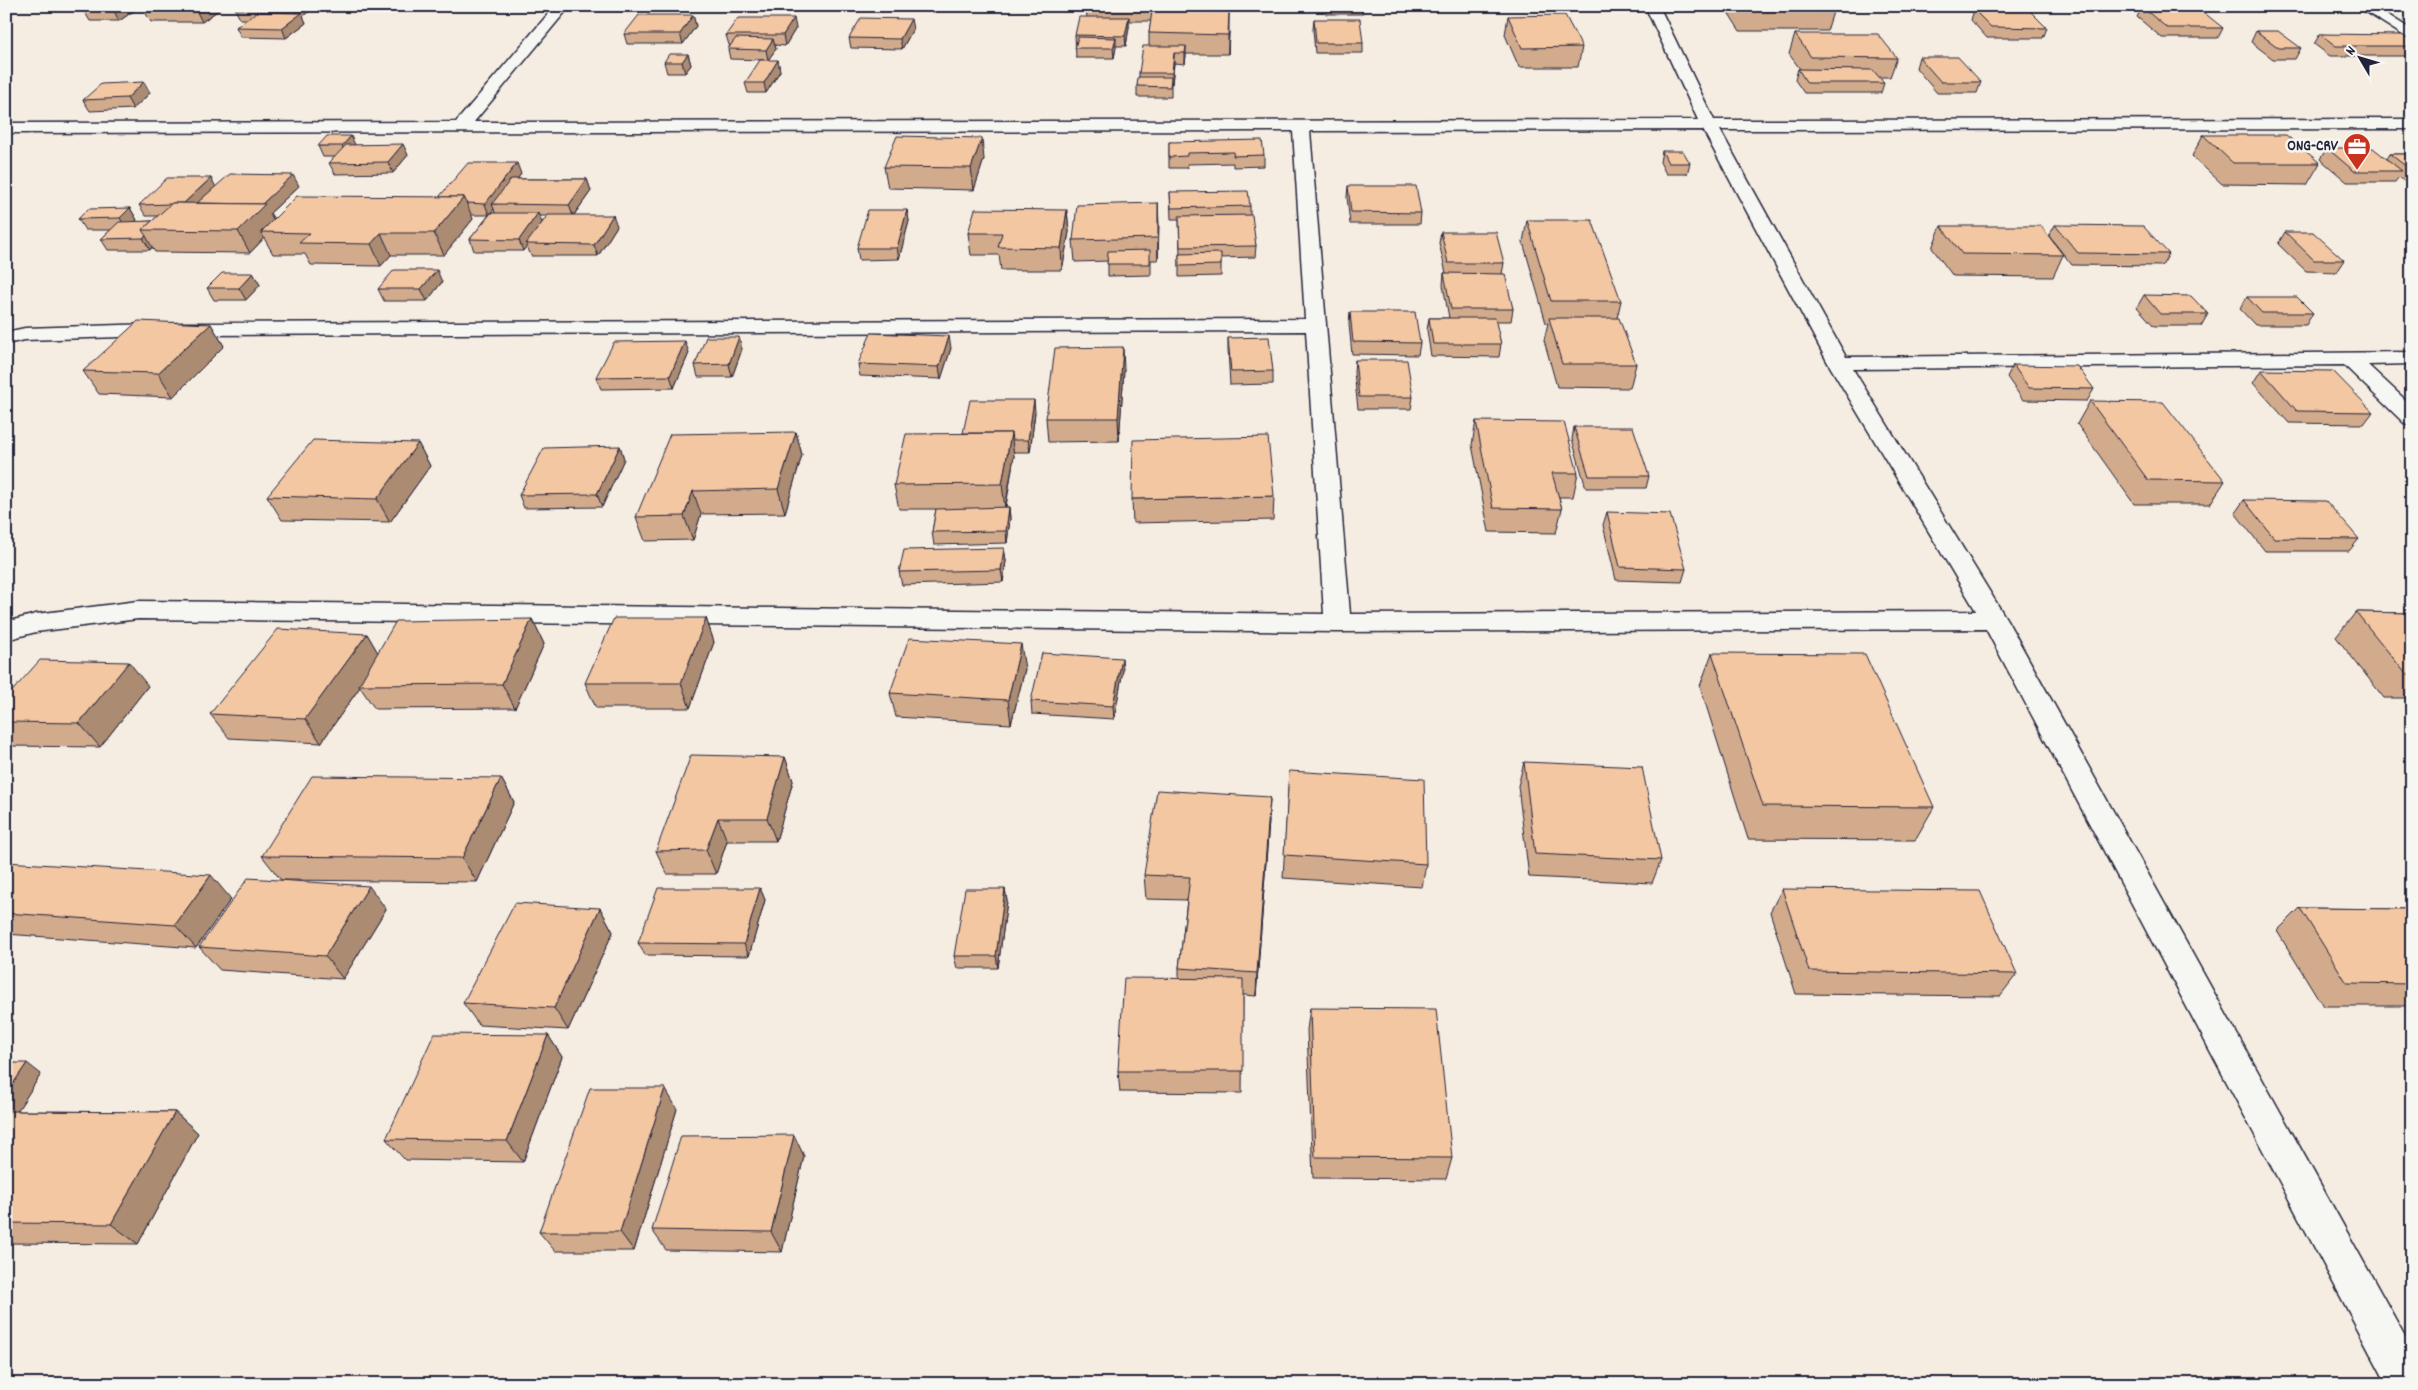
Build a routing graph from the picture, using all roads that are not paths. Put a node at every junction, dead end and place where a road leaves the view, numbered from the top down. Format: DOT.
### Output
graph roads {
  1 [pos="563,6"];
  2 [pos="1652,6"];
  3 [pos="2364,6"];
  4 [pos="2412,37"];
  5 [pos="1708,124"];
  6 [pos="2412,124"];
  7 [pos="1301,126"];
  8 [pos="6,128"];
  9 [pos="460,128"];
  10 [pos="1316,325"];
  11 [pos="6,338"];
  12 [pos="2348,358"];
  13 [pos="2412,358"];
  14 [pos="1839,363"];
  15 [pos="2412,418"];
  16 [pos="1994,620"];
  17 [pos="1338,624"];
  18 [pos="6,631"];
  19 [pos="2409,1384"];
  1 -- 9 [label="street"];
  2 -- 5 [label="street"];
  3 -- 4 [label="street"];
  5 -- 6 [label="street"];
  5 -- 7 [label="street"];
  5 -- 14 [label="street"];
  7 -- 9 [label="street"];
  7 -- 10 [label="street"];
  8 -- 9 [label="street"];
  10 -- 11 [label="street"];
  10 -- 17 [label="street"];
  12 -- 13 [label="street"];
  12 -- 14 [label="street"];
  12 -- 15 [label="street"];
  14 -- 16 [label="street"];
  16 -- 17 [label="street"];
  16 -- 19 [label="street"];
  17 -- 18 [label="street"];
}
